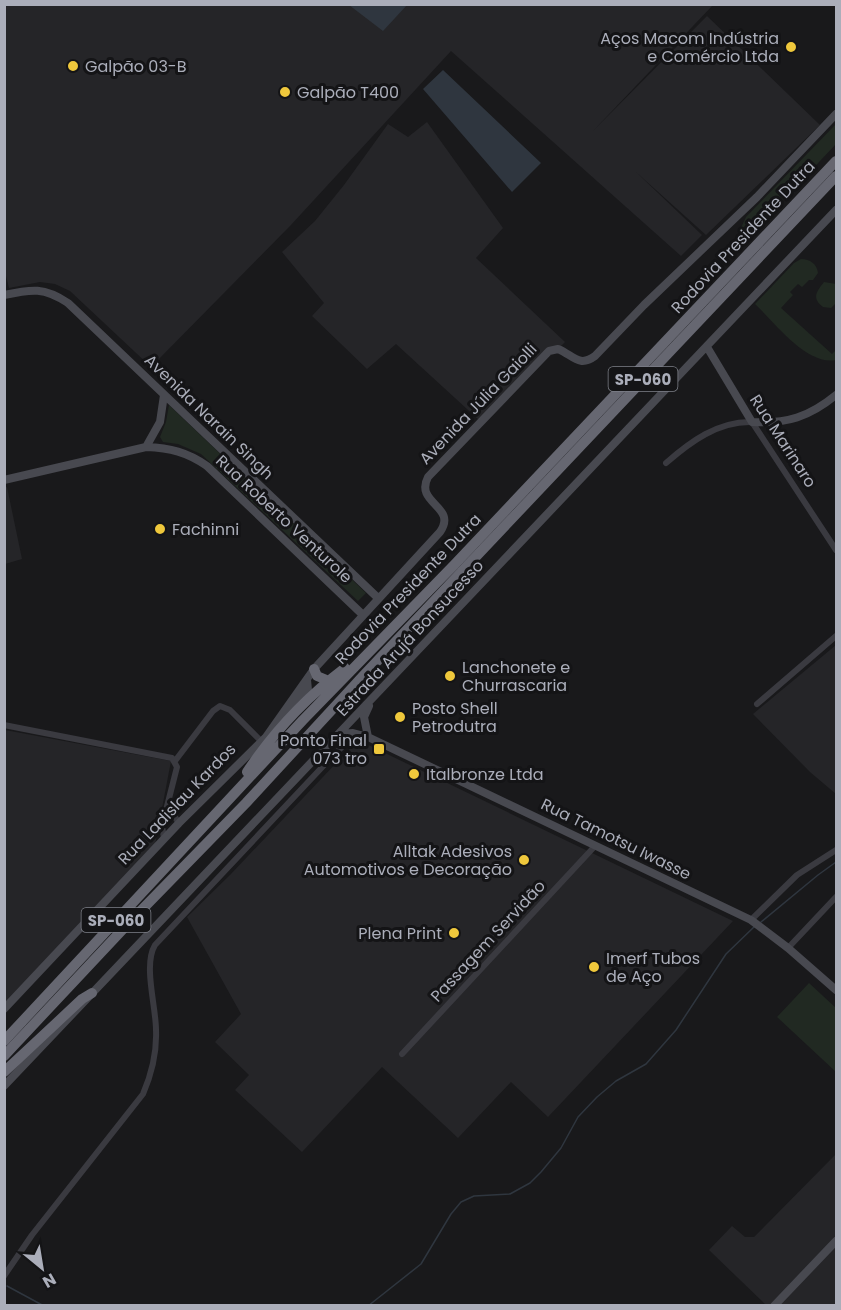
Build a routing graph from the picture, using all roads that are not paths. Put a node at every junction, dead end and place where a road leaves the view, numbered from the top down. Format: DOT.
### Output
graph roads {
  1 [pos="837,114"];
  2 [pos="837,160"];
  3 [pos="837,176"];
  4 [pos="837,210"];
  5 [pos="4,295"];
  6 [pos="707,346"];
  7 [pos="164,395"];
  8 [pos="837,395"];
  9 [pos="752,422"];
  10 [pos="146,447"];
  11 [pos="666,463"];
  12 [pos="4,480"];
  13 [pos="837,550"];
  14 [pos="378,598"];
  15 [pos="363,615"];
  16 [pos="837,636"];
  17 [pos="371,648"];
  18 [pos="314,669"];
  19 [pos="328,681"];
  20 [pos="369,704"];
  21 [pos="757,704"];
  22 [pos="4,725"];
  23 [pos="339,734"];
  24 [pos="357,734"];
  25 [pos="368,737"];
  26 [pos="264,739"];
  27 [pos="256,759"];
  28 [pos="175,761"];
  29 [pos="228,799"];
  30 [pos="168,807"];
  31 [pos="179,823"];
  32 [pos="164,838"];
  33 [pos="595,846"];
  34 [pos="837,850"];
  35 [pos="837,897"];
  36 [pos="752,921"];
  37 [pos="788,948"];
  38 [pos="837,990"];
  39 [pos="92,993"];
  40 [pos="4,1009"];
  41 [pos="4,1041"];
  42 [pos="402,1054"];
  43 [pos="4,1056"];
  44 [pos="4,1072"];
  45 [pos="4,1086"];
  46 [pos="837,1241"];
  47 [pos="4,1276"];
  48 [pos="774,1305"];
  1 -- 14 [label="street, Avenida Júlia Gaiolli"];
  2 -- 17 [label="highway, Rodovia Presidente Dutra / SP-060"];
  3 -- 43 [label="highway, Rodovia Presidente Dutra / SP-060"];
  4 -- 6 [label="street, Estrada Arujá Bonsucesso"];
  5 -- 7 [label="street, Avenida Narain Singh"];
  6 -- 9 [label="street, Rua Marinaro"];
  6 -- 20 [label="street, Estrada Arujá Bonsucesso"];
  7 -- 10 [label="street"];
  7 -- 14 [label="street, Avenida Narain Singh"];
  8 -- 9 [label="street"];
  9 -- 11 [label="street"];
  9 -- 13 [label="street, Rua Marinaro"];
  10 -- 12 [label="street, Rua Roberto Venturole"];
  10 -- 15 [label="street, Rua Roberto Venturole"];
  14 -- 15 [label="street, Avenida Júlia Gaiolli"];
  15 -- 18 [label="street"];
  16 -- 21 [label="street"];
  17 -- 19 [label="highway"];
  17 -- 29 [label="highway, Rodovia Presidente Dutra / SP-060"];
  18 -- 19 [label="highway"];
  18 -- 26 [label="street, Rua Ladislau Kardos"];
  19 -- 27 [label="highway"];
  20 -- 23 [label="street, Estrada Arujá Bonsucesso"];
  20 -- 25 [label="street"];
  22 -- 28 [label="street"];
  23 -- 24 [label="street, Rua Tamotsu Iwasse"];
  23 -- 39 [label="street, Estrada Arujá Bonsucesso"];
  24 -- 25 [label="street, Rua Tamotsu Iwasse"];
  24 -- 47 [label="street"];
  25 -- 33 [label="street, Rua Tamotsu Iwasse"];
  26 -- 27 [label="highway"];
  26 -- 28 [label="street"];
  26 -- 31 [label="street, Rua Ladislau Kardos"];
  27 -- 29 [label="highway"];
  28 -- 30 [label="street"];
  29 -- 41 [label="highway, Rodovia Presidente Dutra / SP-060"];
  30 -- 31 [label="street"];
  30 -- 32 [label="street"];
  31 -- 32 [label="street, Rua Ladislau Kardos"];
  32 -- 40 [label="street, Rua Ladislau Kardos"];
  33 -- 36 [label="street, Rua Tamotsu Iwasse"];
  33 -- 42 [label="street, Passagem Servidão"];
  34 -- 36 [label="street"];
  35 -- 37 [label="street"];
  36 -- 37 [label="street, Rua Tamotsu Iwasse"];
  37 -- 38 [label="street, Rua Tamotsu Iwasse"];
  39 -- 44 [label="highway"];
  39 -- 45 [label="street, Estrada Arujá Bonsucesso"];
  46 -- 48 [label="street"];
}
